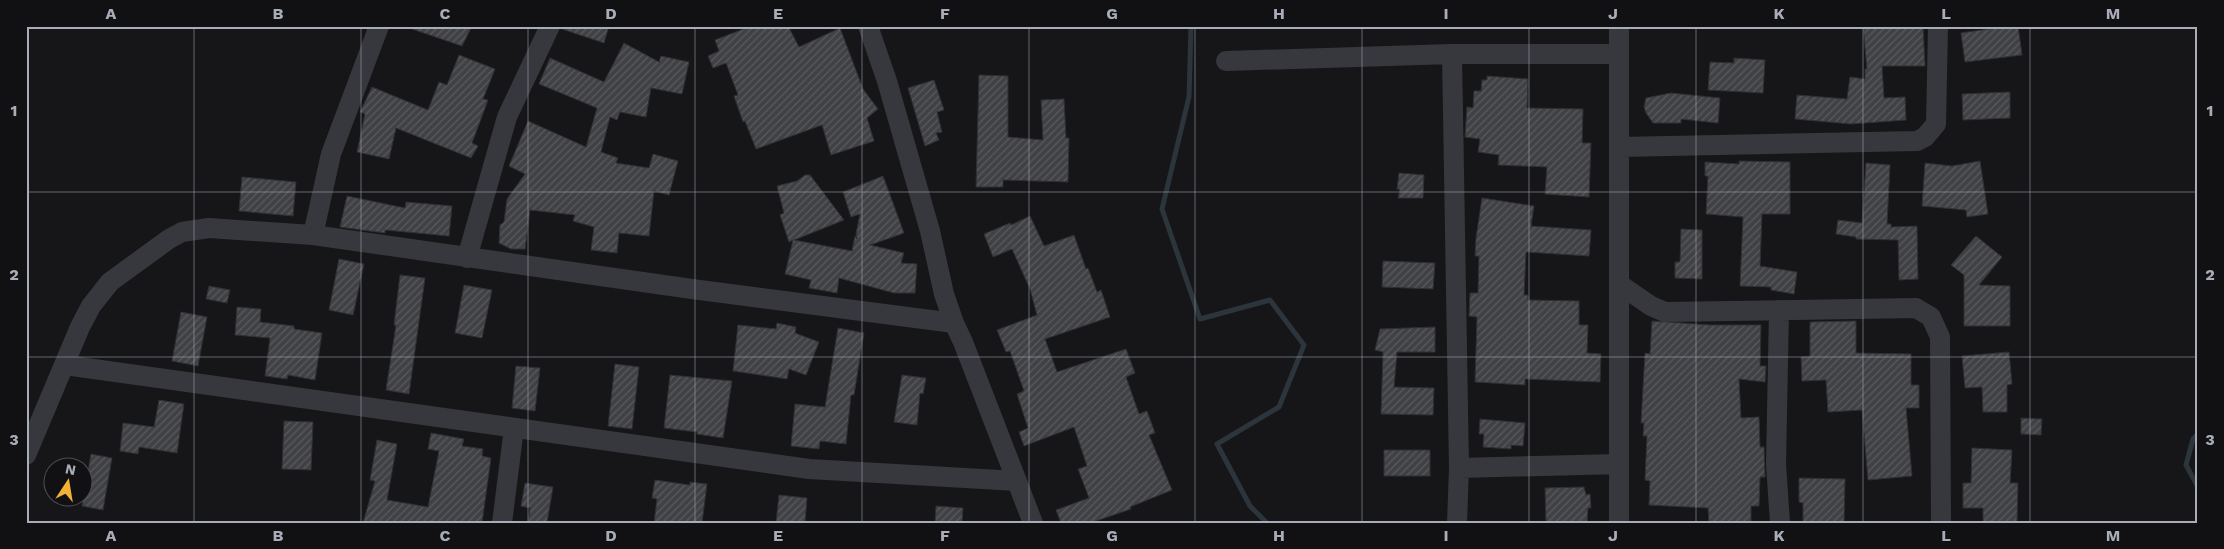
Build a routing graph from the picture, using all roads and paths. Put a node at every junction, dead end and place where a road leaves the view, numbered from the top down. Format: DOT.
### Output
graph roads {
  1 [pos="379,26"];
  2 [pos="550,26"];
  3 [pos="868,26"];
  4 [pos="1619,26"];
  5 [pos="1938,26"];
  6 [pos="1452,54"];
  7 [pos="1619,54"];
  8 [pos="1226,61"];
  9 [pos="1619,147"];
  10 [pos="313,235"];
  11 [pos="467,258"];
  12 [pos="1619,284"];
  13 [pos="1778,310"];
  14 [pos="954,323"];
  15 [pos="65,365"];
  16 [pos="514,428"];
  17 [pos="26,455"];
  18 [pos="1619,464"];
  19 [pos="1459,468"];
  20 [pos="1017,481"];
  21 [pos="502,523"];
  22 [pos="1033,523"];
  23 [pos="1457,523"];
  24 [pos="1619,523"];
  25 [pos="1780,523"];
  26 [pos="1941,523"];
  1 -- 10 [label="street"];
  2 -- 11 [label="street"];
  3 -- 14 [label="street"];
  4 -- 7 [label="street"];
  5 -- 9 [label="street"];
  6 -- 7 [label="street"];
  6 -- 8 [label="street"];
  6 -- 19 [label="street"];
  7 -- 9 [label="street"];
  9 -- 12 [label="street"];
  10 -- 11 [label="street"];
  10 -- 15 [label="street"];
  11 -- 14 [label="street"];
  12 -- 13 [label="street"];
  12 -- 18 [label="street"];
  13 -- 25 [label="street"];
  13 -- 26 [label="street"];
  14 -- 20 [label="street"];
  15 -- 16 [label="street"];
  15 -- 17 [label="street"];
  16 -- 20 [label="street"];
  16 -- 21 [label="street"];
  18 -- 19 [label="street"];
  18 -- 24 [label="street"];
  19 -- 23 [label="street"];
  20 -- 22 [label="street"];
}
